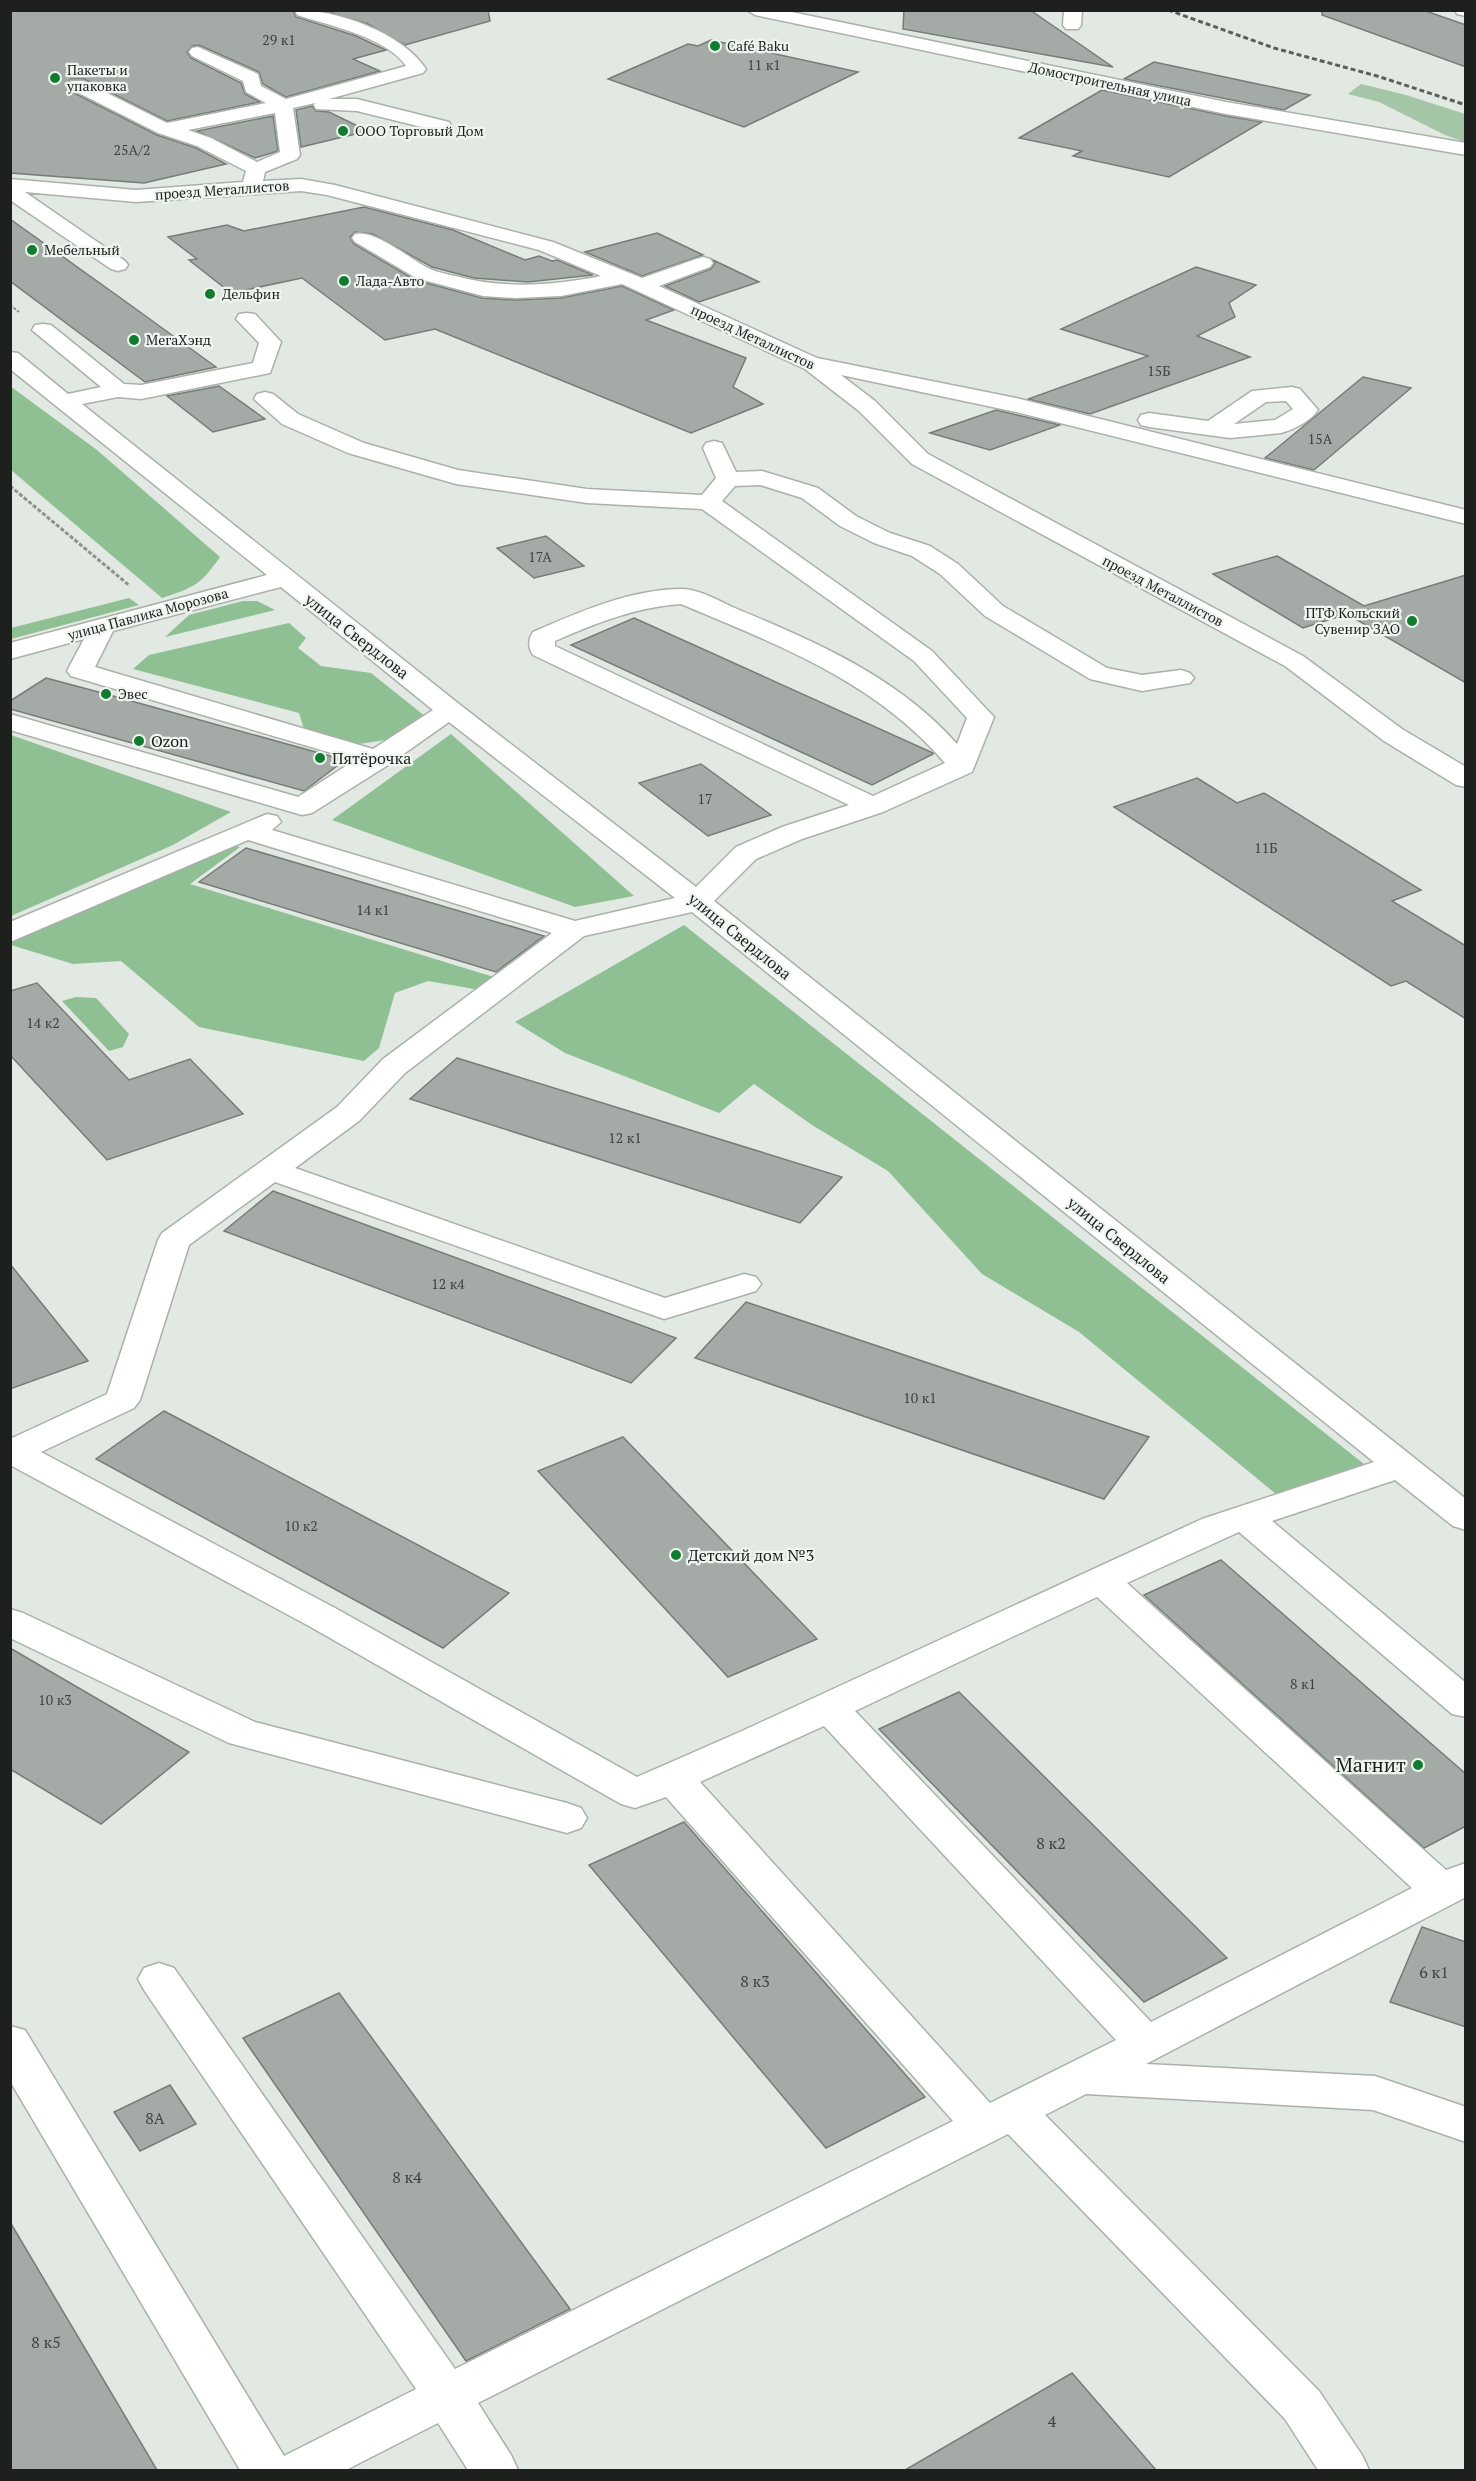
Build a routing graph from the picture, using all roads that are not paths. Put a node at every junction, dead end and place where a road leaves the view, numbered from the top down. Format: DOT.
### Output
graph roads {
  1 [pos="755,10"];
  2 [pos="303,11"];
  3 [pos="198,52"];
  4 [pos="77,85"];
  5 [pos="283,105"];
  6 [pos="442,126"];
  7 [pos="165,129"];
  8 [pos="1466,149"];
  9 [pos="254,178"];
  10 [pos="10,184"];
  11 [pos="10,191"];
  12 [pos="173,194"];
  13 [pos="277,196"];
  14 [pos="362,238"];
  15 [pos="703,263"];
  16 [pos="118,265"];
  17 [pos="632,281"];
  18 [pos="247,319"];
  19 [pos="43,330"];
  20 [pos="10,358"];
  21 [pos="813,363"];
  22 [pos="118,390"];
  23 [pos="266,399"];
  24 [pos="65,401"];
  25 [pos="1016,405"];
  26 [pos="1213,428"];
  27 [pos="714,448"];
  28 [pos="728,479"];
  29 [pos="708,502"];
  30 [pos="1466,517"];
  31 [pos="285,578"];
  32 [pos="104,626"];
  33 [pos="10,651"];
  34 [pos="1181,678"];
  35 [pos="450,710"];
  36 [pos="10,722"];
  37 [pos="379,759"];
  38 [pos="962,766"];
  39 [pos="1466,778"];
  40 [pos="873,806"];
  41 [pos="302,807"];
  42 [pos="247,831"];
  43 [pos="697,902"];
  44 [pos="574,930"];
  45 [pos="10,933"];
  46 [pos="271,1170"];
  47 [pos="744,1284"];
  48 [pos="11,1451"];
  49 [pos="1400,1466"];
  50 [pos="1245,1518"];
  51 [pos="1466,1518"];
  52 [pos="1101,1581"];
  53 [pos="10,1622"];
  54 [pos="1466,1704"];
  55 [pos="829,1707"];
  56 [pos="672,1777"];
  57 [pos="567,1818"];
  58 [pos="1454,1885"];
  59 [pos="159,1979"];
  60 [pos="10,2042"];
  61 [pos="1146,2044"];
  62 [pos="1079,2077"];
  63 [pos="998,2118"];
  64 [pos="1466,2125"];
  65 [pos="447,2396"];
  66 [pos="266,2470"];
  67 [pos="301,2470"];
  68 [pos="494,2470"];
  69 [pos="1345,2470"];
  1 -- 8 [label="street, Домостроительная улица"];
  2 -- 5 [label="street"];
  3 -- 5 [label="street"];
  4 -- 7 [label="street"];
  5 -- 6 [label="street"];
  5 -- 7 [label="street"];
  5 -- 9 [label="street"];
  7 -- 9 [label="street"];
  9 -- 12 [label="street, проезд Металлистов"];
  9 -- 17 [label="street, проезд Металлистов"];
  10 -- 12 [label="street, проезд Металлистов"];
  11 -- 16 [label="street"];
  12 -- 13 [label="street"];
  14 -- 17 [label="street"];
  15 -- 17 [label="street"];
  17 -- 21 [label="street, проезд Металлистов"];
  18 -- 22 [label="street"];
  19 -- 22 [label="street"];
  20 -- 24 [label="street, улица Свердлова"];
  21 -- 25 [label="street"];
  21 -- 39 [label="street, проезд Металлистов"];
  22 -- 24 [label="street"];
  23 -- 29 [label="street"];
  24 -- 31 [label="street, улица Свердлова"];
  25 -- 26 [label="street"];
  25 -- 30 [label="street"];
  27 -- 28 [label="street"];
  28 -- 29 [label="street"];
  28 -- 34 [label="street"];
  29 -- 38 [label="street"];
  31 -- 32 [label="street, улица Павлика Морозова"];
  31 -- 35 [label="street, улица Свердлова"];
  32 -- 33 [label="street, улица Павлика Морозова"];
  32 -- 37 [label="street"];
  35 -- 37 [label="street"];
  35 -- 43 [label="street, улица Свердлова"];
  36 -- 41 [label="street"];
  37 -- 41 [label="street"];
  38 -- 40 [label="street"];
  38 -- 40 [label="street"];
  40 -- 43 [label="street"];
  41 -- 42 [label="street"];
  42 -- 44 [label="street"];
  42 -- 45 [label="street"];
  43 -- 44 [label="street"];
  43 -- 49 [label="street, улица Свердлова"];
  44 -- 46 [label="street"];
  46 -- 47 [label="street"];
  46 -- 48 [label="street"];
  48 -- 56 [label="street"];
  49 -- 50 [label="street"];
  49 -- 51 [label="street, улица Свердлова"];
  50 -- 52 [label="street"];
  50 -- 54 [label="street"];
  52 -- 55 [label="street"];
  52 -- 58 [label="street"];
  53 -- 57 [label="street"];
  55 -- 56 [label="street"];
  55 -- 61 [label="street"];
  56 -- 63 [label="street"];
  58 -- 61 [label="street"];
  59 -- 65 [label="street"];
  60 -- 66 [label="street"];
  61 -- 62 [label="street"];
  62 -- 63 [label="street"];
  62 -- 64 [label="street"];
  63 -- 65 [label="street"];
  63 -- 69 [label="street"];
  65 -- 67 [label="street"];
  65 -- 68 [label="street"];
}
